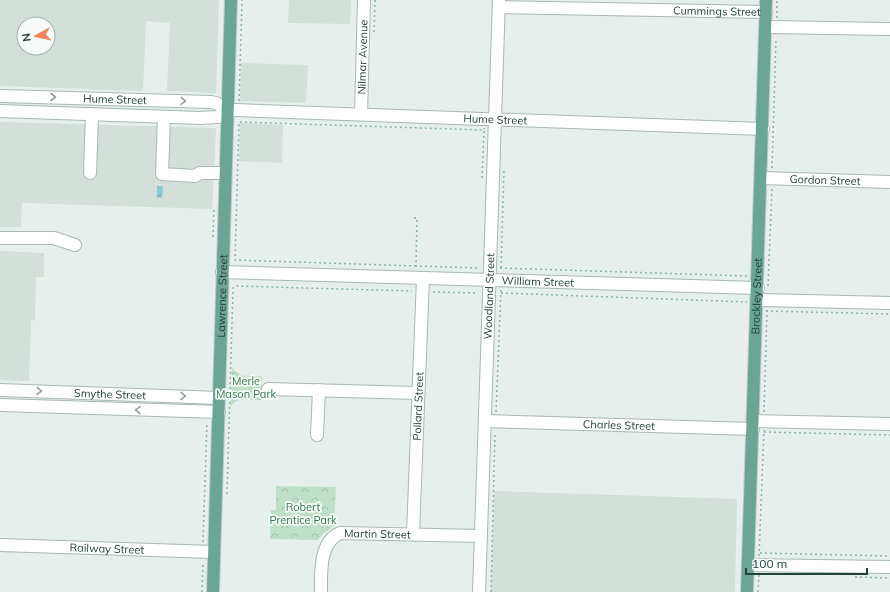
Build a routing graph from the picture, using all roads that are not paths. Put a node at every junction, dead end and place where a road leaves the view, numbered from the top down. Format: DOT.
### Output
graph roads {
  1 [pos="230,0"];
  2 [pos="364,0"];
  3 [pos="499,3"];
  4 [pos="766,6"];
  5 [pos="771,27"];
  6 [pos="890,29"];
  7 [pos="0,96"];
  8 [pos="34,97"];
  9 [pos="130,99"];
  10 [pos="200,102"];
  11 [pos="227,110"];
  12 [pos="0,111"];
  13 [pos="34,112"];
  14 [pos="92,114"];
  15 [pos="361,114"];
  16 [pos="130,115"];
  17 [pos="164,117"];
  18 [pos="200,118"];
  19 [pos="488,123"];
  20 [pos="763,129"];
  21 [pos="90,173"];
  22 [pos="225,173"];
  23 [pos="766,179"];
  24 [pos="890,182"];
  25 [pos="0,238"];
  26 [pos="75,245"];
  27 [pos="222,272"];
  28 [pos="492,277"];
  29 [pos="422,278"];
  30 [pos="759,300"];
  31 [pos="890,303"];
  32 [pos="268,389"];
  33 [pos="0,390"];
  34 [pos="319,390"];
  35 [pos="418,393"];
  36 [pos="163,396"];
  37 [pos="225,396"];
  38 [pos="0,405"];
  39 [pos="162,410"];
  40 [pos="219,412"];
  41 [pos="490,421"];
  42 [pos="890,424"];
  43 [pos="758,426"];
  44 [pos="317,435"];
  45 [pos="413,534"];
  46 [pos="481,536"];
  47 [pos="0,545"];
  48 [pos="214,552"];
  49 [pos="756,561"];
  50 [pos="890,567"];
  51 [pos="213,592"];
  52 [pos="321,592"];
  53 [pos="479,592"];
  54 [pos="748,592"];
  1 -- 11 [label="main road, Lawrence Street"];
  2 -- 15 [label="street, Nilmar Avenue"];
  3 -- 4 [label="street, Cummings Street"];
  3 -- 19 [label="street, Woodland Street"];
  4 -- 5 [label="main road, Brockley Street"];
  5 -- 6 [label="street"];
  5 -- 20 [label="main road, Brockley Street"];
  7 -- 8 [label="street, Hume Street"];
  8 -- 9 [label="street, Hume Street, one-way"];
  8 -- 13 [label="street"];
  9 -- 10 [label="street, Hume Street, one-way"];
  9 -- 16 [label="street"];
  10 -- 11 [label="street, Hume Street"];
  10 -- 18 [label="street"];
  11 -- 15 [label="street, Hume Street"];
  11 -- 18 [label="street, Hume Street"];
  11 -- 22 [label="main road, Lawrence Street"];
  12 -- 13 [label="street, Hume Street"];
  13 -- 14 [label="street, Hume Street"];
  14 -- 16 [label="street, Hume Street"];
  14 -- 21 [label="street"];
  15 -- 19 [label="street, Hume Street"];
  16 -- 17 [label="street, Hume Street"];
  17 -- 18 [label="street, Hume Street"];
  17 -- 22 [label="street"];
  19 -- 20 [label="street, Hume Street"];
  19 -- 28 [label="street, Woodland Street"];
  20 -- 23 [label="main road, Brockley Street"];
  22 -- 27 [label="main road, Lawrence Street"];
  23 -- 24 [label="street, Gordon Street"];
  23 -- 30 [label="main road, Brockley Street"];
  25 -- 26 [label="street"];
  27 -- 29 [label="street, William Street"];
  27 -- 37 [label="main road, Lawrence Street"];
  28 -- 29 [label="street, William Street"];
  28 -- 30 [label="street, William Street"];
  28 -- 41 [label="street, Woodland Street"];
  29 -- 35 [label="street, Pollard Street"];
  30 -- 31 [label="street, William Street"];
  30 -- 43 [label="main road, Brockley Street"];
  32 -- 34 [label="street"];
  33 -- 36 [label="street, Smythe Street, one-way"];
  33 -- 38 [label="street"];
  34 -- 35 [label="street"];
  34 -- 44 [label="street"];
  35 -- 45 [label="street, Pollard Street"];
  36 -- 37 [label="street, Smythe Street, one-way"];
  36 -- 39 [label="street"];
  37 -- 40 [label="main road, Lawrence Street"];
  39 -- 38 [label="street, Smythe Street, one-way"];
  39 -- 40 [label="street, Smythe Street"];
  40 -- 48 [label="main road, Lawrence Street"];
  41 -- 43 [label="street, Charles Street"];
  41 -- 46 [label="street, Woodland Street"];
  42 -- 43 [label="street, Charles Street"];
  43 -- 49 [label="main road, Brockley Street"];
  45 -- 46 [label="street, Martin Street"];
  45 -- 52 [label="street, Martin Street"];
  46 -- 53 [label="street, Woodland Street"];
  47 -- 48 [label="street, Railway Street"];
  48 -- 51 [label="main road, Lawrence Street"];
  49 -- 50 [label="street"];
  49 -- 54 [label="main road, Brockley Street"];
}
